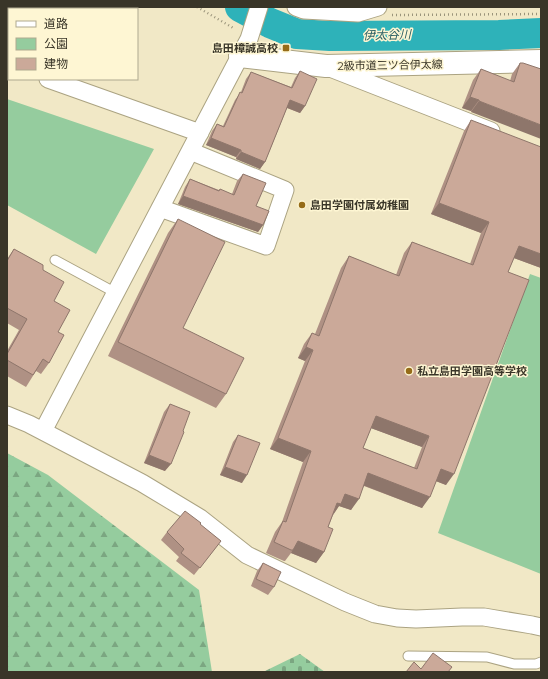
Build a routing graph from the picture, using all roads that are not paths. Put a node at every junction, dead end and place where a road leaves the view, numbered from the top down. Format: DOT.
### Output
graph roads {
  1 [pos="258,7"];
  2 [pos="296,7"];
  3 [pos="378,7"];
  4 [pos="247,43"];
  5 [pos="541,61"];
  6 [pos="326,66"];
  7 [pos="51,80"];
  8 [pos="200,133"];
  9 [pos="504,135"];
  10 [pos="190,151"];
  11 [pos="160,208"];
  12 [pos="55,260"];
  13 [pos="116,293"];
  14 [pos="7,415"];
  15 [pos="43,431"];
  16 [pos="541,627"];
  17 [pos="408,656"];
  18 [pos="541,662"];
  1 -- 4 [label="street"];
  2 -- 3 [label="street"];
  4 -- 6 [label="street, 2級市道三ツ合伊太線"];
  4 -- 8 [label="street"];
  5 -- 6 [label="street, 2級市道三ツ合伊太線"];
  6 -- 9 [label="street"];
  7 -- 8 [label="street"];
  8 -- 10 [label="street"];
  10 -- 11 [label="street"];
  10 -- 11 [label="street"];
  11 -- 13 [label="street"];
  12 -- 13 [label="lane"];
  13 -- 15 [label="street"];
  14 -- 15 [label="street"];
  15 -- 16 [label="street"];
  17 -- 18 [label="lane"];
}
